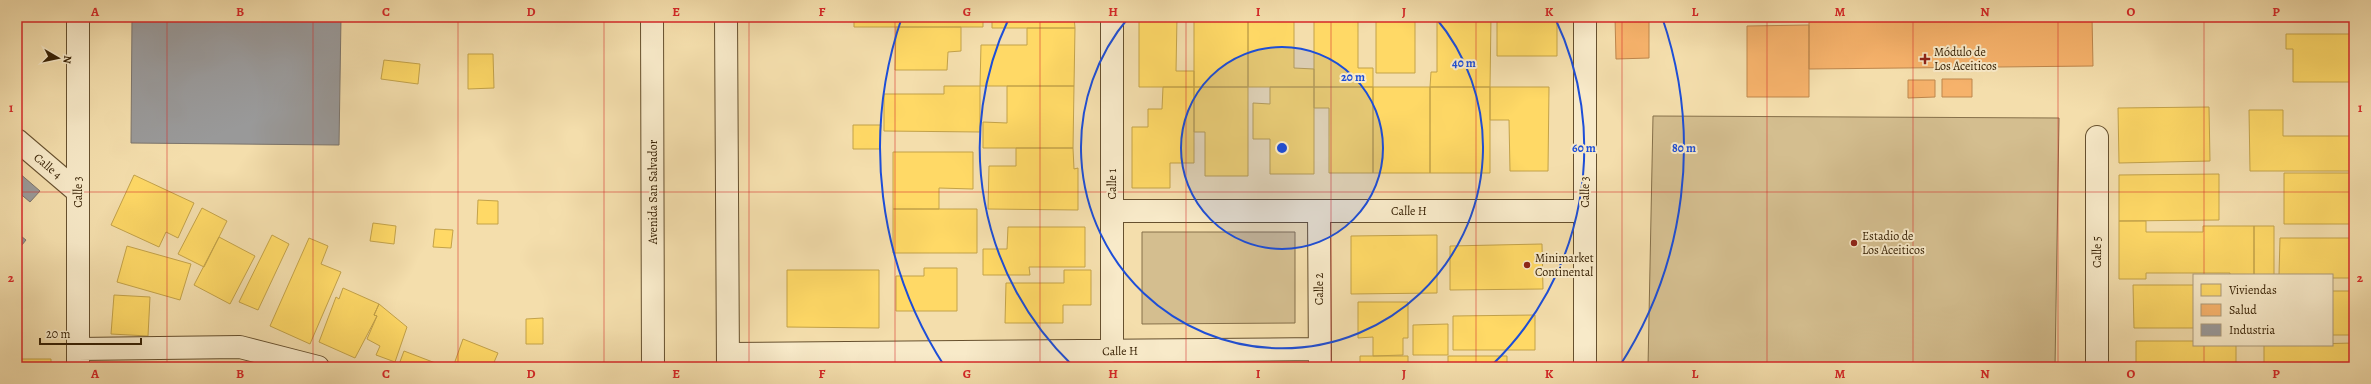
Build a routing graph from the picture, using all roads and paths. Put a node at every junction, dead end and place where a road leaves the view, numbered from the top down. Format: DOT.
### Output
graph roads {
  1 [pos="78,17"];
  2 [pos="652,17"];
  3 [pos="726,17"];
  4 [pos="1112,17"];
  5 [pos="1586,17"];
  6 [pos="2097,136"];
  7 [pos="17,140"];
  8 [pos="78,192"];
  9 [pos="1112,211"];
  10 [pos="1319,211"];
  11 [pos="1585,211"];
  12 [pos="1112,351"];
  13 [pos="78,358"];
  14 [pos="1320,358"];
  15 [pos="728,361"];
  16 [pos="318,367"];
  17 [pos="654,367"];
  18 [pos="1585,367"];
  19 [pos="2097,367"];
  1 -- 8 [label="street, Calle 3"];
  2 -- 17 [label="street, Avenida San Salvador"];
  3 -- 15 [label="street"];
  4 -- 9 [label="street, Calle 1"];
  5 -- 11 [label="street, Calle 3"];
  6 -- 19 [label="street, Calle 5"];
  7 -- 8 [label="street, Calle 4"];
  8 -- 13 [label="street, Calle 3"];
  9 -- 10 [label="street, Calle H"];
  9 -- 12 [label="street, Calle 1"];
  10 -- 11 [label="street, Calle H"];
  10 -- 14 [label="street, Calle 2"];
  11 -- 18 [label="street, Calle 3"];
  12 -- 14 [label="street, Calle H"];
  12 -- 15 [label="street, Calle H"];
  13 -- 16 [label="street"];
}
